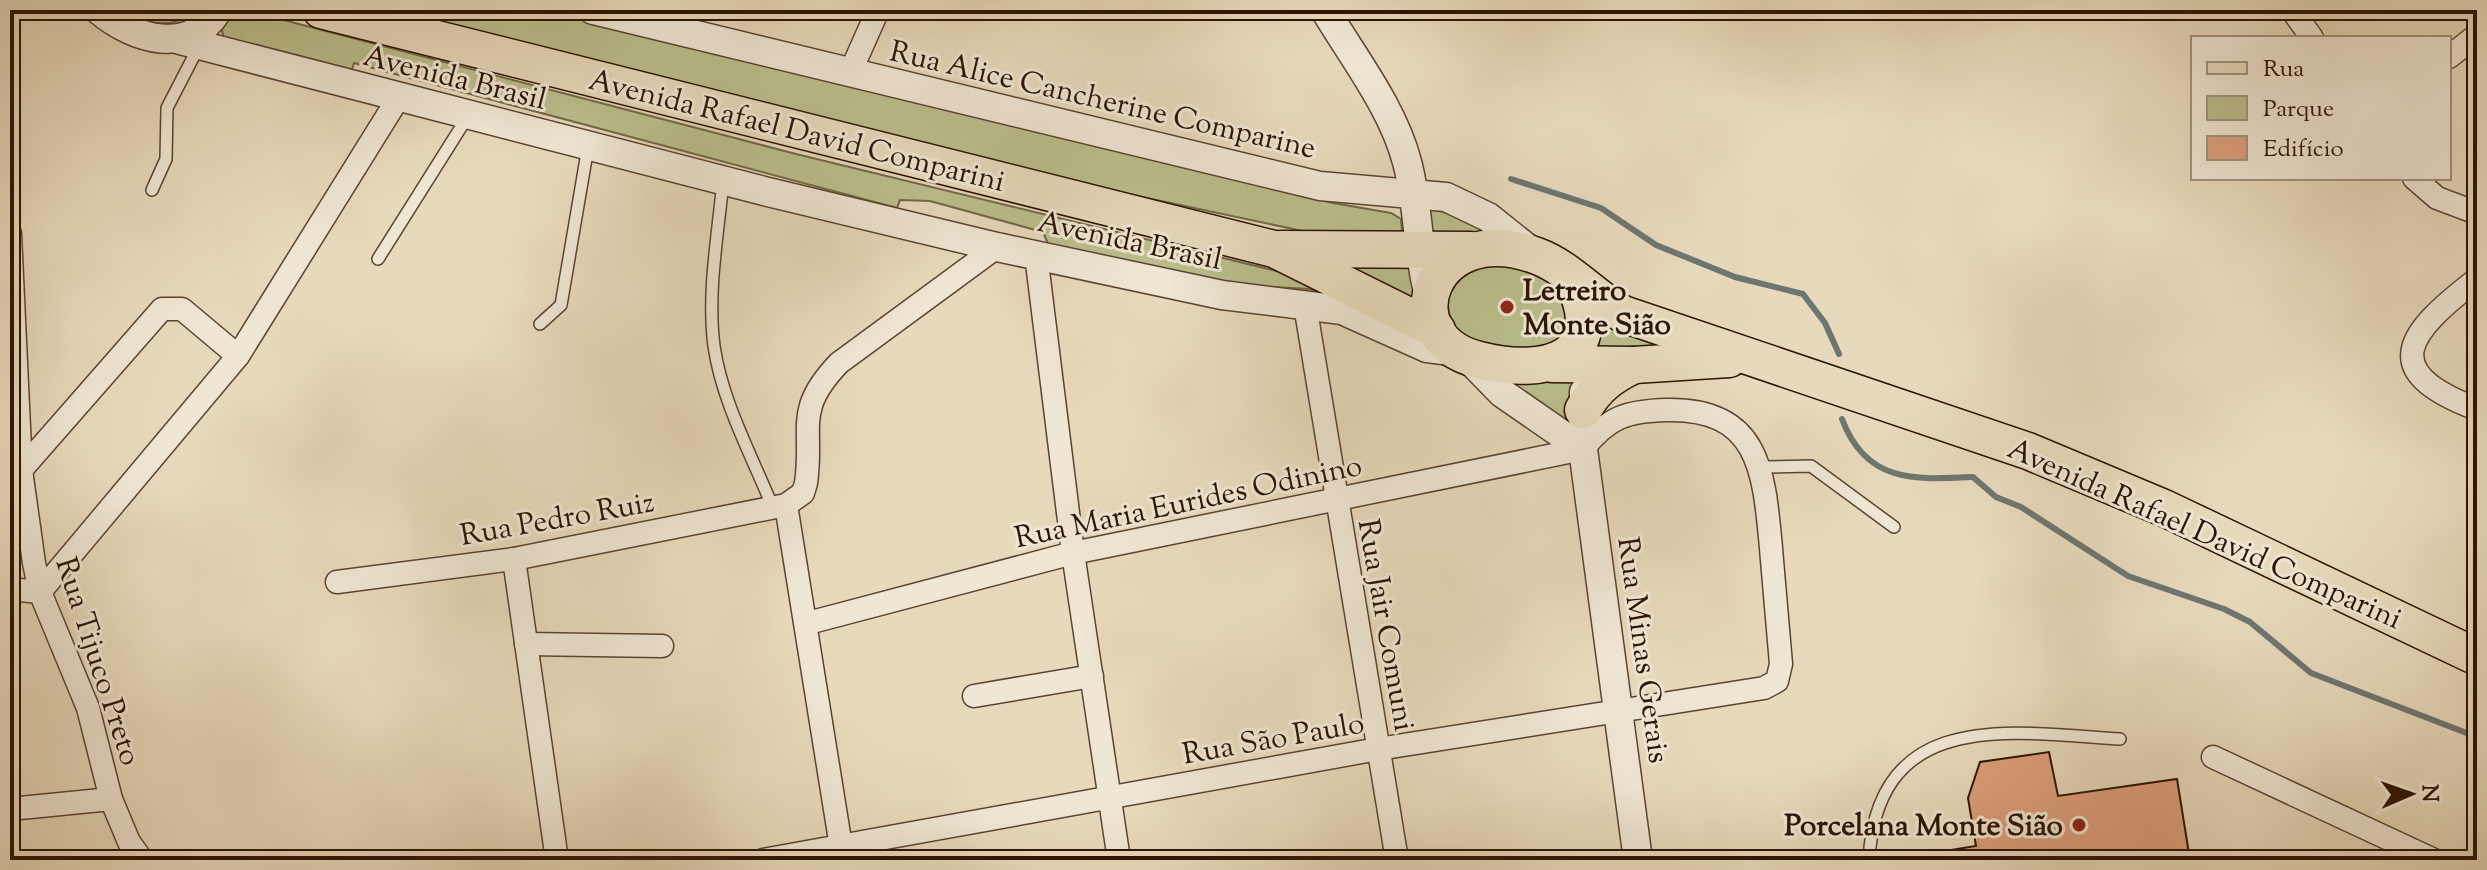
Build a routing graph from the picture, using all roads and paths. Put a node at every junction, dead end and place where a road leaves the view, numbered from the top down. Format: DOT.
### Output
graph roads {
  1 [pos="99,10"];
  2 [pos="218,10"];
  3 [pos="321,10"];
  4 [pos="593,10"];
  5 [pos="878,10"];
  6 [pos="1325,10"];
  7 [pos="2292,10"];
  8 [pos="2477,35"];
  9 [pos="2311,36"];
  10 [pos="189,44"];
  11 [pos="2451,55"];
  12 [pos="850,73"];
  13 [pos="399,97"];
  14 [pos="468,115"];
  15 [pos="589,146"];
  16 [pos="723,180"];
  17 [pos="2416,180"];
  18 [pos="152,190"];
  19 [pos="1414,192"];
  20 [pos="2475,215"];
  21 [pos="10,234"];
  22 [pos="997,247"];
  23 [pos="1418,248"];
  24 [pos="1274,249"];
  25 [pos="1471,250"];
  26 [pos="1036,255"];
  27 [pos="1538,256"];
  28 [pos="378,259"];
  29 [pos="1571,278"];
  30 [pos="2477,279"];
  31 [pos="1305,305"];
  32 [pos="13,311"];
  33 [pos="540,324"];
  34 [pos="1448,334"];
  35 [pos="1573,354"];
  36 [pos="238,356"];
  37 [pos="1747,358"];
  38 [pos="1634,365"];
  39 [pos="2477,409"];
  40 [pos="1583,410"];
  41 [pos="1583,449"];
  42 [pos="1762,467"];
  43 [pos="16,470"];
  44 [pos="1335,500"];
  45 [pos="780,506"];
  46 [pos="1894,527"];
  47 [pos="1073,553"];
  48 [pos="514,559"];
  49 [pos="337,582"];
  50 [pos="10,589"];
  51 [pos="40,592"];
  52 [pos="808,623"];
  53 [pos="526,644"];
  54 [pos="662,646"];
  55 [pos="2477,657"];
  56 [pos="1092,676"];
  57 [pos="974,696"];
  58 [pos="1619,712"];
  59 [pos="2120,739"];
  60 [pos="1378,749"];
  61 [pos="2213,757"];
  62 [pos="1111,798"];
  63 [pos="111,799"];
  64 [pos="10,809"];
  65 [pos="842,853"];
  66 [pos="142,860"];
  67 [pos="557,860"];
  68 [pos="763,860"];
  69 [pos="1119,860"];
  70 [pos="1397,860"];
  71 [pos="1638,860"];
  72 [pos="1869,860"];
  73 [pos="2434,860"];
  1 -- 10 [label="street, Avenida Brasil"];
  2 -- 10 [label="street"];
  3 -- 24 [label="main road, Avenida Rafael David Comparini"];
  4 -- 12 [label="street, Rua Alice Cancherine Comparine"];
  5 -- 12 [label="street"];
  6 -- 19 [label="street"];
  7 -- 9 [label="street"];
  8 -- 11 [label="street"];
  10 -- 13 [label="street, Avenida Brasil"];
  10 -- 18 [label="lane"];
  12 -- 19 [label="street, Rua Alice Cancherine Comparine"];
  13 -- 14 [label="street, Avenida Brasil"];
  13 -- 36 [label="street"];
  14 -- 15 [label="street, Avenida Brasil"];
  14 -- 28 [label="lane"];
  15 -- 16 [label="street, Avenida Brasil"];
  15 -- 33 [label="lane"];
  16 -- 22 [label="street, Avenida Brasil"];
  16 -- 45 [label="lane"];
  17 -- 20 [label="street"];
  19 -- 23 [label="street"];
  19 -- 27 [label="street, Rua Alice Cancherine Comparine"];
  21 -- 32 [label="street, Rua Tijuco Preto"];
  22 -- 26 [label="street, Avenida Brasil"];
  22 -- 45 [label="street"];
  23 -- 24 [label="main road, Avenida Rafael David Comparini"];
  23 -- 25 [label="main road, Avenida Rafael David Comparini"];
  23 -- 34 [label="street"];
  24 -- 34 [label="main road, Avenida Rafael David Comparini"];
  25 -- 27 [label="main road, Avenida Rafael David Comparini"];
  25 -- 34 [label="main road"];
  26 -- 31 [label="street, Avenida Brasil"];
  26 -- 47 [label="street"];
  27 -- 29 [label="main road, Avenida Rafael David Comparini"];
  29 -- 35 [label="main road"];
  29 -- 37 [label="main road, Avenida Rafael David Comparini"];
  30 -- 39 [label="street"];
  31 -- 34 [label="street, Avenida Brasil"];
  31 -- 44 [label="street, Rua Jair Comuni"];
  32 -- 43 [label="street, Rua Tijuco Preto"];
  34 -- 35 [label="main road, Avenida Rafael David Comparini"];
  34 -- 41 [label="street"];
  35 -- 38 [label="main road, Avenida Rafael David Comparini"];
  35 -- 40 [label="street, Rua Minas Gerais"];
  36 -- 43 [label="street"];
  36 -- 51 [label="street"];
  37 -- 38 [label="main road, Avenida Rafael David Comparini"];
  37 -- 55 [label="main road, Avenida Rafael David Comparini"];
  38 -- 40 [label="main road"];
  40 -- 41 [label="street, Rua Minas Gerais"];
  41 -- 42 [label="street"];
  41 -- 44 [label="street, Rua Maria Eurides Odinino"];
  41 -- 58 [label="street, Rua Minas Gerais"];
  42 -- 46 [label="lane"];
  42 -- 58 [label="street, Rua São Paulo"];
  43 -- 51 [label="street, Rua Tijuco Preto"];
  44 -- 47 [label="street, Rua Maria Eurides Odinino"];
  44 -- 60 [label="street, Rua Jair Comuni"];
  45 -- 48 [label="street, Rua Pedro Ruiz"];
  45 -- 52 [label="street"];
  47 -- 52 [label="street, Rua Maria Eurides Odinino"];
  47 -- 56 [label="street"];
  48 -- 49 [label="street, Rua Pedro Ruiz"];
  48 -- 53 [label="street"];
  50 -- 51 [label="street"];
  51 -- 63 [label="street, Rua Tijuco Preto"];
  52 -- 65 [label="street"];
  53 -- 54 [label="street"];
  53 -- 67 [label="street"];
  56 -- 57 [label="street"];
  56 -- 62 [label="street"];
  58 -- 60 [label="street, Rua São Paulo"];
  58 -- 71 [label="street, Rua Minas Gerais"];
  59 -- 72 [label="lane"];
  60 -- 62 [label="street, Rua São Paulo"];
  60 -- 70 [label="street, Rua Jair Comuni"];
  61 -- 73 [label="street"];
  62 -- 65 [label="street, Rua São Paulo"];
  62 -- 69 [label="street"];
  63 -- 64 [label="street"];
  63 -- 66 [label="street, Rua Tijuco Preto"];
  65 -- 68 [label="street, Rua São Paulo"];
}
